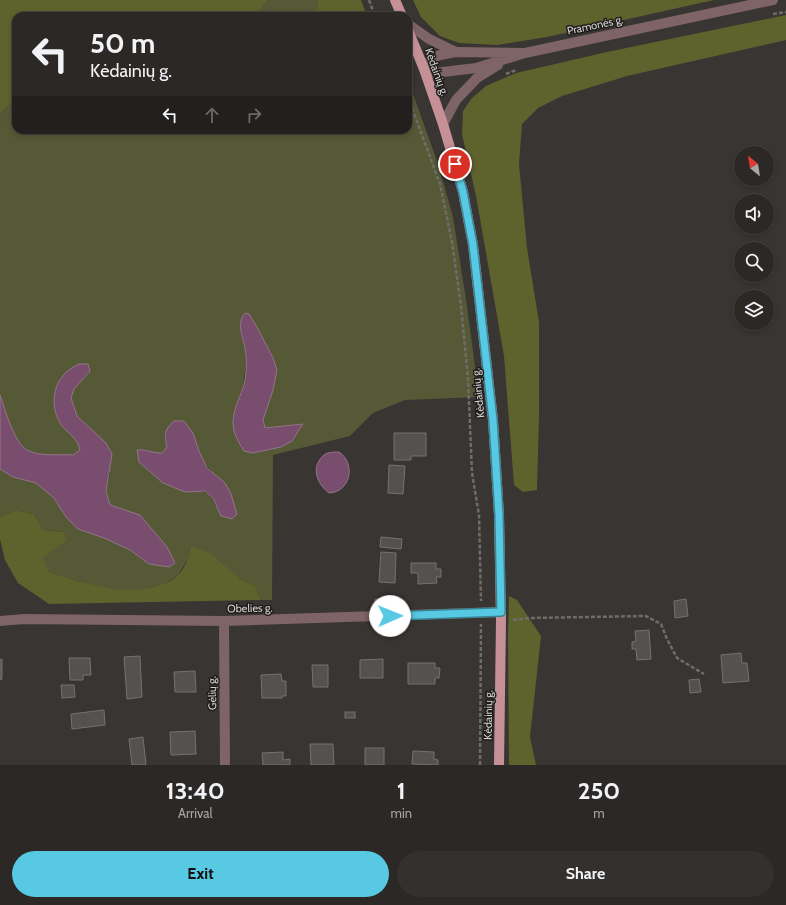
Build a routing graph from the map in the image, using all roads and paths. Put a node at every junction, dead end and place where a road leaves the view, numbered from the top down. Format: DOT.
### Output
graph roads {
  1 [pos="369,0"];
  2 [pos="395,0"];
  3 [pos="773,0"];
  4 [pos="374,12"];
  5 [pos="400,12"];
  6 [pos="786,12"];
  7 [pos="771,15"];
  8 [pos="412,27"];
  9 [pos="412,40"];
  10 [pos="456,52"];
  11 [pos="525,53"];
  12 [pos="507,58"];
  13 [pos="522,68"];
  14 [pos="424,69"];
  15 [pos="501,76"];
  16 [pos="412,108"];
  17 [pos="443,124"];
  18 [pos="481,614"];
  19 [pos="501,617"];
  20 [pos="224,620"];
  21 [pos="0,621"];
  22 [pos="704,674"];
  23 [pos="225,765"];
  24 [pos="480,765"];
  25 [pos="499,765"];
  1 -- 4 [label="path"];
  2 -- 5 [label="main road"];
  3 -- 11 [label="street, Pramonės g."];
  6 -- 7 [label="path"];
  8 -- 10 [label="street"];
  9 -- 14 [label="main road, Kėdainių g."];
  10 -- 11 [label="street"];
  10 -- 14 [label="street"];
  11 -- 12 [label="street, Pramonės g."];
  12 -- 14 [label="street, Pramonės g."];
  12 -- 17 [label="street"];
  13 -- 15 [label="path"];
  14 -- 17 [label="main road, Kėdainių g."];
  16 -- 18 [label="path"];
  17 -- 19 [label="main road, Kėdainių g."];
  18 -- 19 [label="street, Obelies g."];
  18 -- 20 [label="street, Obelies g."];
  18 -- 24 [label="path"];
  19 -- 22 [label="path"];
  19 -- 25 [label="main road, Kėdainių g."];
  20 -- 21 [label="street, Obelies g."];
  20 -- 23 [label="street, Gėlių g."];
}
